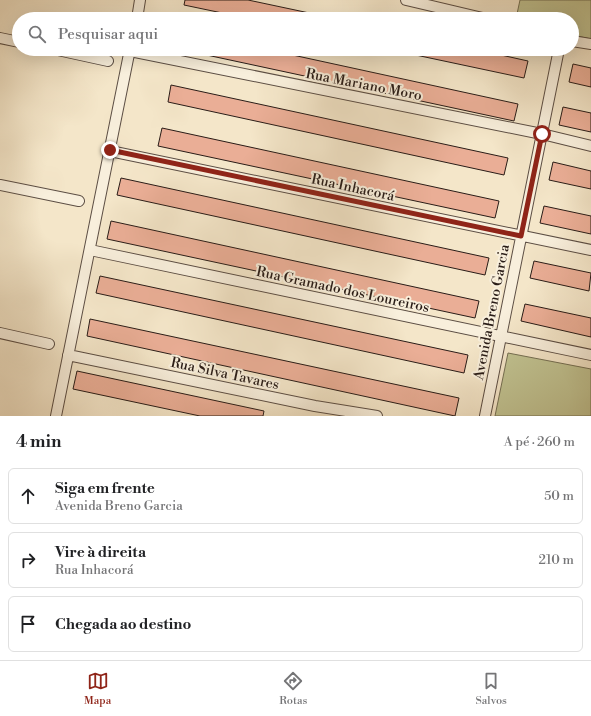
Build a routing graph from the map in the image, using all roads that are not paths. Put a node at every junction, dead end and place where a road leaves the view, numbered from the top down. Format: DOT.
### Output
graph roads {
  1 [pos="140,0"];
  2 [pos="406,0"];
  3 [pos="138,12"];
  4 [pos="457,12"];
  5 [pos="0,38"];
  6 [pos="12,41"];
  7 [pos="579,42"];
  8 [pos="591,44"];
  9 [pos="85,56"];
  10 [pos="129,56"];
  11 [pos="159,56"];
  12 [pos="558,56"];
  13 [pos="108,61"];
  14 [pos="542,134"];
  15 [pos="591,146"];
  16 [pos="110,150"];
  17 [pos="0,185"];
  18 [pos="79,201"];
  19 [pos="521,236"];
  20 [pos="90,250"];
  21 [pos="591,250"];
  22 [pos="0,333"];
  23 [pos="501,336"];
  24 [pos="49,344"];
  25 [pos="68,355"];
  26 [pos="591,355"];
  27 [pos="315,406"];
  28 [pos="56,416"];
  29 [pos="313,416"];
  30 [pos="377,416"];
  31 [pos="485,416"];
  1 -- 3 [label="street"];
  2 -- 4 [label="street"];
  5 -- 6 [label="street"];
  7 -- 8 [label="street"];
  9 -- 13 [label="street"];
  10 -- 16 [label="street"];
  11 -- 14 [label="street, Rua Mariano Moro"];
  12 -- 14 [label="street, Avenida Breno Garcia"];
  14 -- 15 [label="street, Rua Mariano Moro"];
  14 -- 19 [label="street, Avenida Breno Garcia"];
  16 -- 19 [label="street, Rua Inhacorá"];
  16 -- 20 [label="street"];
  17 -- 18 [label="street"];
  19 -- 21 [label="street, Rua Inhacorá"];
  19 -- 23 [label="street, Avenida Breno Garcia"];
  20 -- 23 [label="street, Rua Gramado dos Loureiros"];
  20 -- 25 [label="street"];
  22 -- 24 [label="street"];
  23 -- 26 [label="street, Rua Gramado dos Loureiros"];
  23 -- 31 [label="street, Avenida Breno Garcia"];
  25 -- 27 [label="street, Rua Silva Tavares"];
  25 -- 28 [label="street"];
  27 -- 29 [label="street"];
  27 -- 30 [label="street, Rua Silva Tavares"];
}
